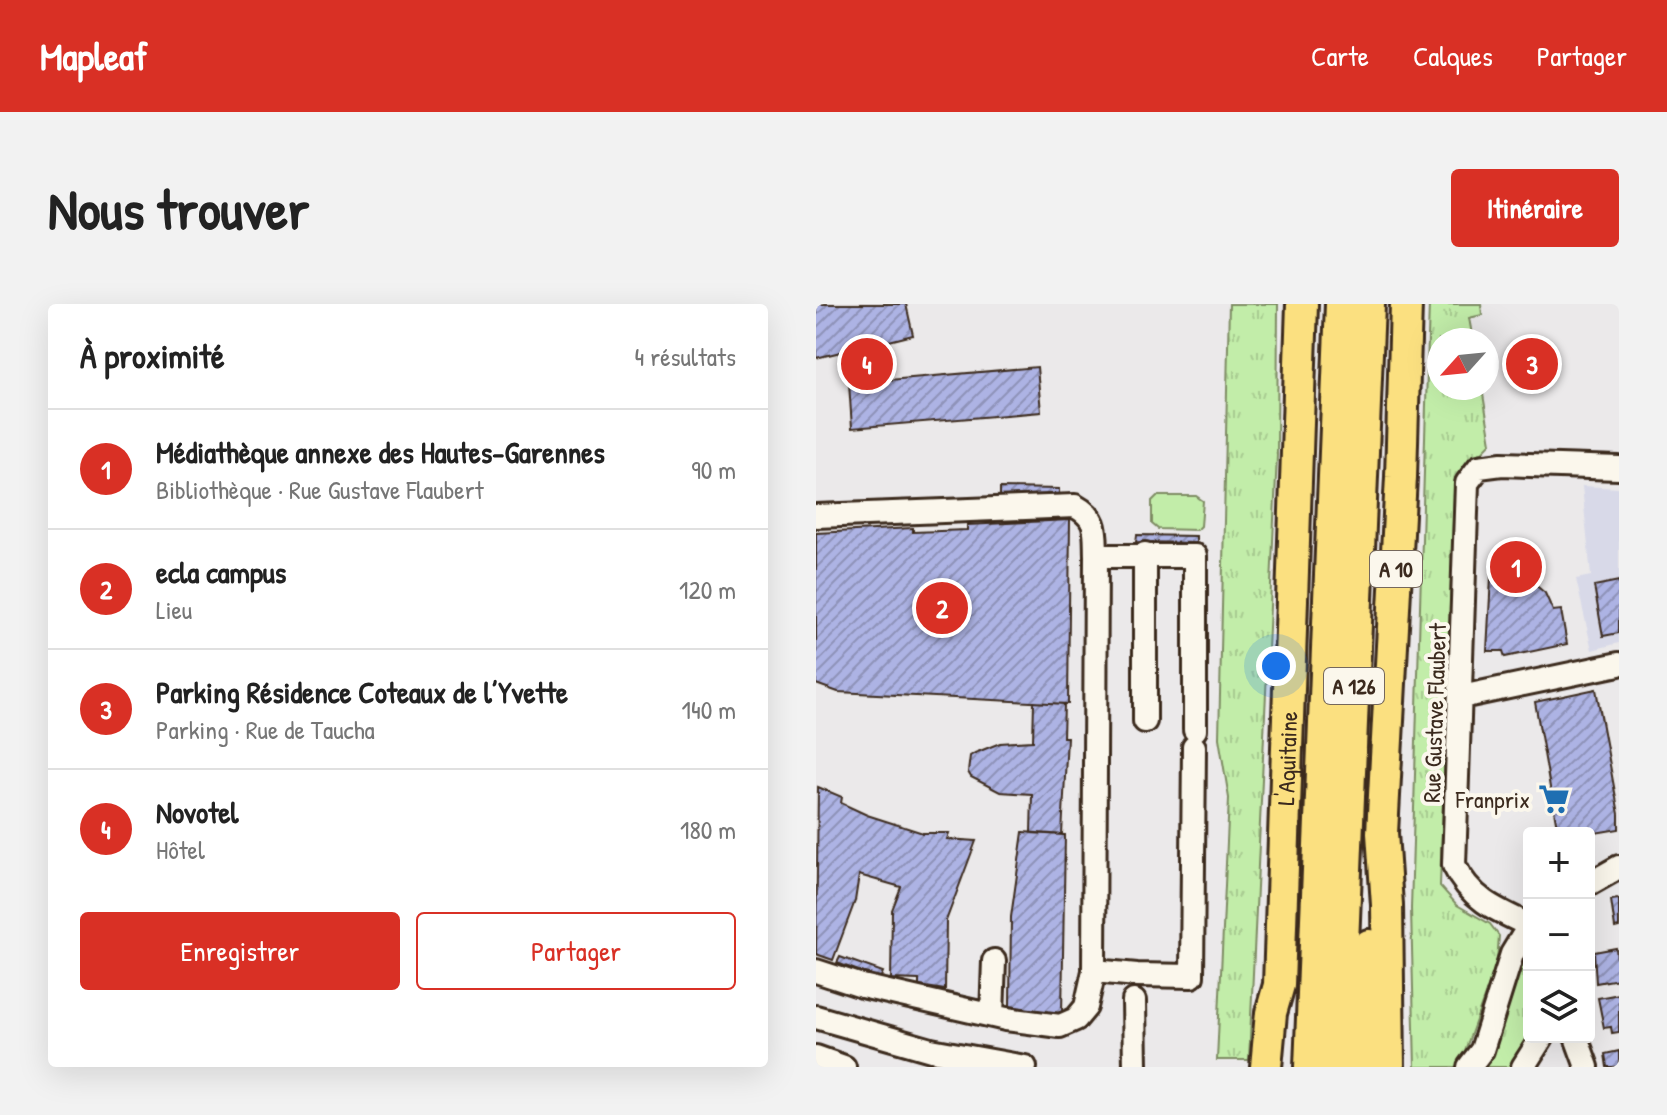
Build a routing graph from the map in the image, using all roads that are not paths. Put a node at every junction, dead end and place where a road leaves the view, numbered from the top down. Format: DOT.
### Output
graph roads {
  1 [pos="1302,304"];
  2 [pos="1341,304"];
  3 [pos="1369,304"];
  4 [pos="1406,304"];
  5 [pos="1619,468"];
  6 [pos="816,516"];
  7 [pos="1145,554"];
  8 [pos="1096,556"];
  9 [pos="1619,664"];
  10 [pos="1461,697"];
  11 [pos="1145,721"];
  12 [pos="1382,833"];
  13 [pos="1619,859"];
  14 [pos="1595,864"];
  15 [pos="1619,867"];
  16 [pos="1595,881"];
  17 [pos="1523,922"];
  18 [pos="1523,935"];
  19 [pos="994,961"];
  20 [pos="816,971"];
  21 [pos="1094,971"];
  22 [pos="1279,985"];
  23 [pos="1134,1001"];
  24 [pos="992,1015"];
  25 [pos="816,1017"];
  26 [pos="1538,1043"];
  27 [pos="1578,1043"];
  28 [pos="816,1057"];
  29 [pos="844,1067"];
  30 [pos="1025,1067"];
  31 [pos="1135,1067"];
  32 [pos="1266,1067"];
  33 [pos="1284,1067"];
  34 [pos="1310,1067"];
  35 [pos="1338,1067"];
  36 [pos="1362,1067"];
  37 [pos="1389,1067"];
  38 [pos="1469,1067"];
  39 [pos="1523,1067"];
  40 [pos="1587,1067"];
  1 -- 22 [label="highway, L'Aquitaine"];
  2 -- 34 [label="highway, A 126"];
  3 -- 35 [label="highway, A 126"];
  4 -- 12 [label="highway, A 10"];
  5 -- 10 [label="street, Rue Gustave Flaubert"];
  6 -- 8 [label="street"];
  7 -- 8 [label="street"];
  7 -- 11 [label="street"];
  7 -- 21 [label="street"];
  8 -- 21 [label="street"];
  9 -- 10 [label="street"];
  10 -- 17 [label="street, Rue Gustave Flaubert"];
  12 -- 36 [label="highway"];
  12 -- 37 [label="highway, A 10"];
  13 -- 14 [label="street"];
  15 -- 16 [label="street"];
  18 -- 38 [label="street"];
  19 -- 24 [label="street"];
  20 -- 24 [label="street"];
  21 -- 24 [label="street"];
  22 -- 32 [label="highway, L'Aquitaine"];
  22 -- 33 [label="highway"];
  23 -- 31 [label="street"];
  25 -- 30 [label="street"];
  26 -- 39 [label="street"];
  27 -- 40 [label="street"];
  28 -- 29 [label="street"];
}
